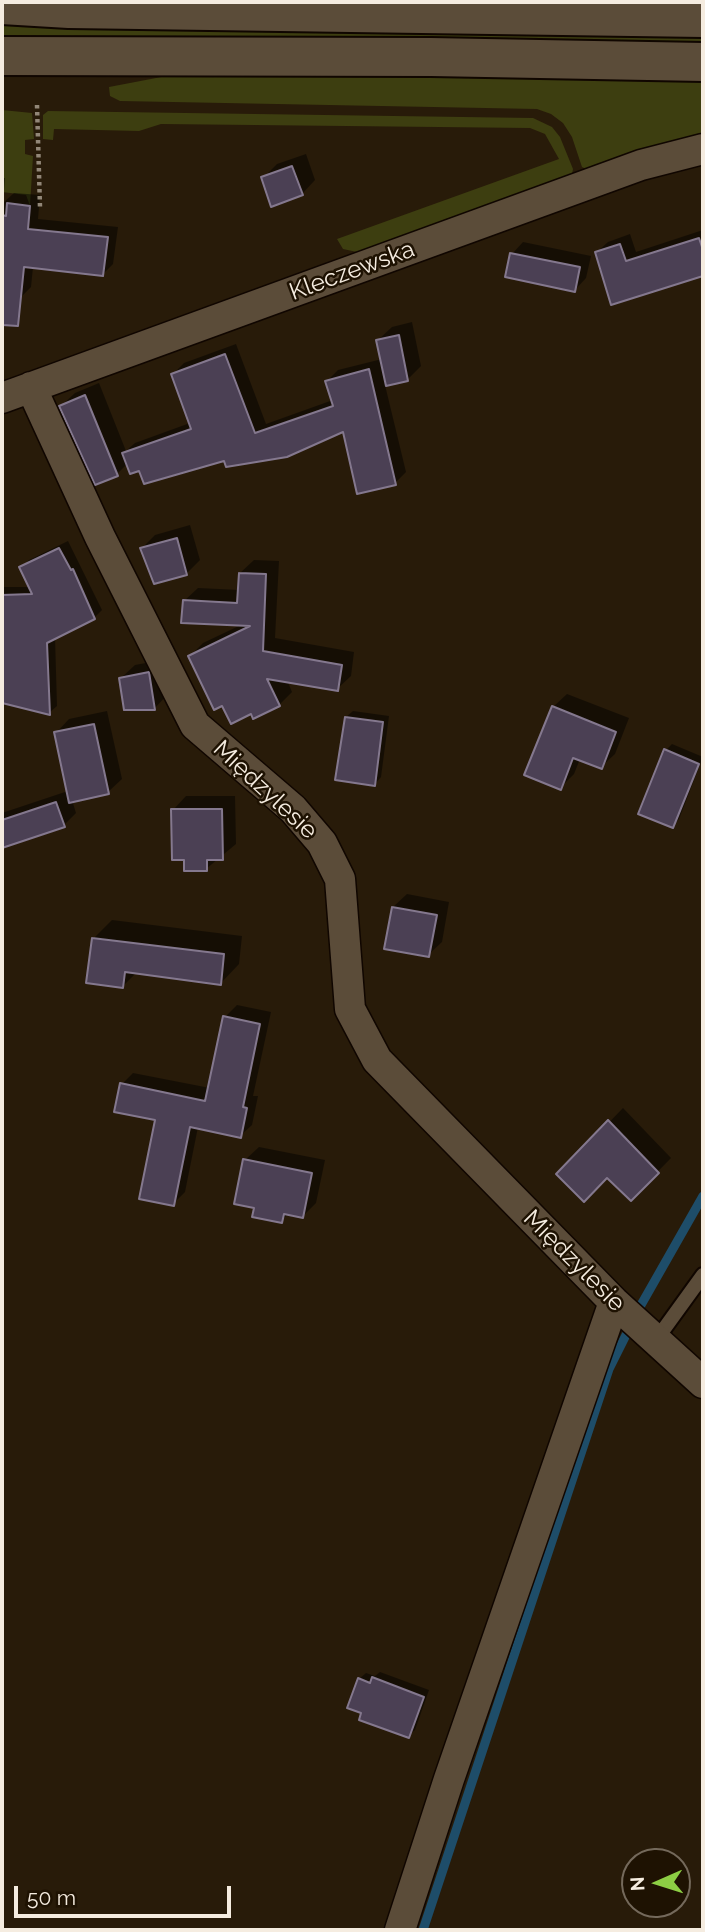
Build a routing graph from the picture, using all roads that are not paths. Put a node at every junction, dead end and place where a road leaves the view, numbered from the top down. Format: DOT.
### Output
graph roads {
  1 [pos="2,5"];
  2 [pos="703,18"];
  3 [pos="2,56"];
  4 [pos="703,62"];
  5 [pos="703,149"];
  6 [pos="31,387"];
  7 [pos="2,398"];
  8 [pos="703,1275"];
  9 [pos="614,1302"];
  10 [pos="656,1340"];
  11 [pos="703,1382"];
  12 [pos="400,1930"];
  1 -- 2 [label="main road"];
  3 -- 4 [label="main road"];
  5 -- 6 [label="street, Kleczewska"];
  6 -- 7 [label="street, Kleczewska"];
  6 -- 9 [label="street, Międzylesie"];
  8 -- 10 [label="lane"];
  9 -- 10 [label="street, Międzylesie"];
  9 -- 12 [label="street"];
  10 -- 11 [label="street, Międzylesie"];
}
